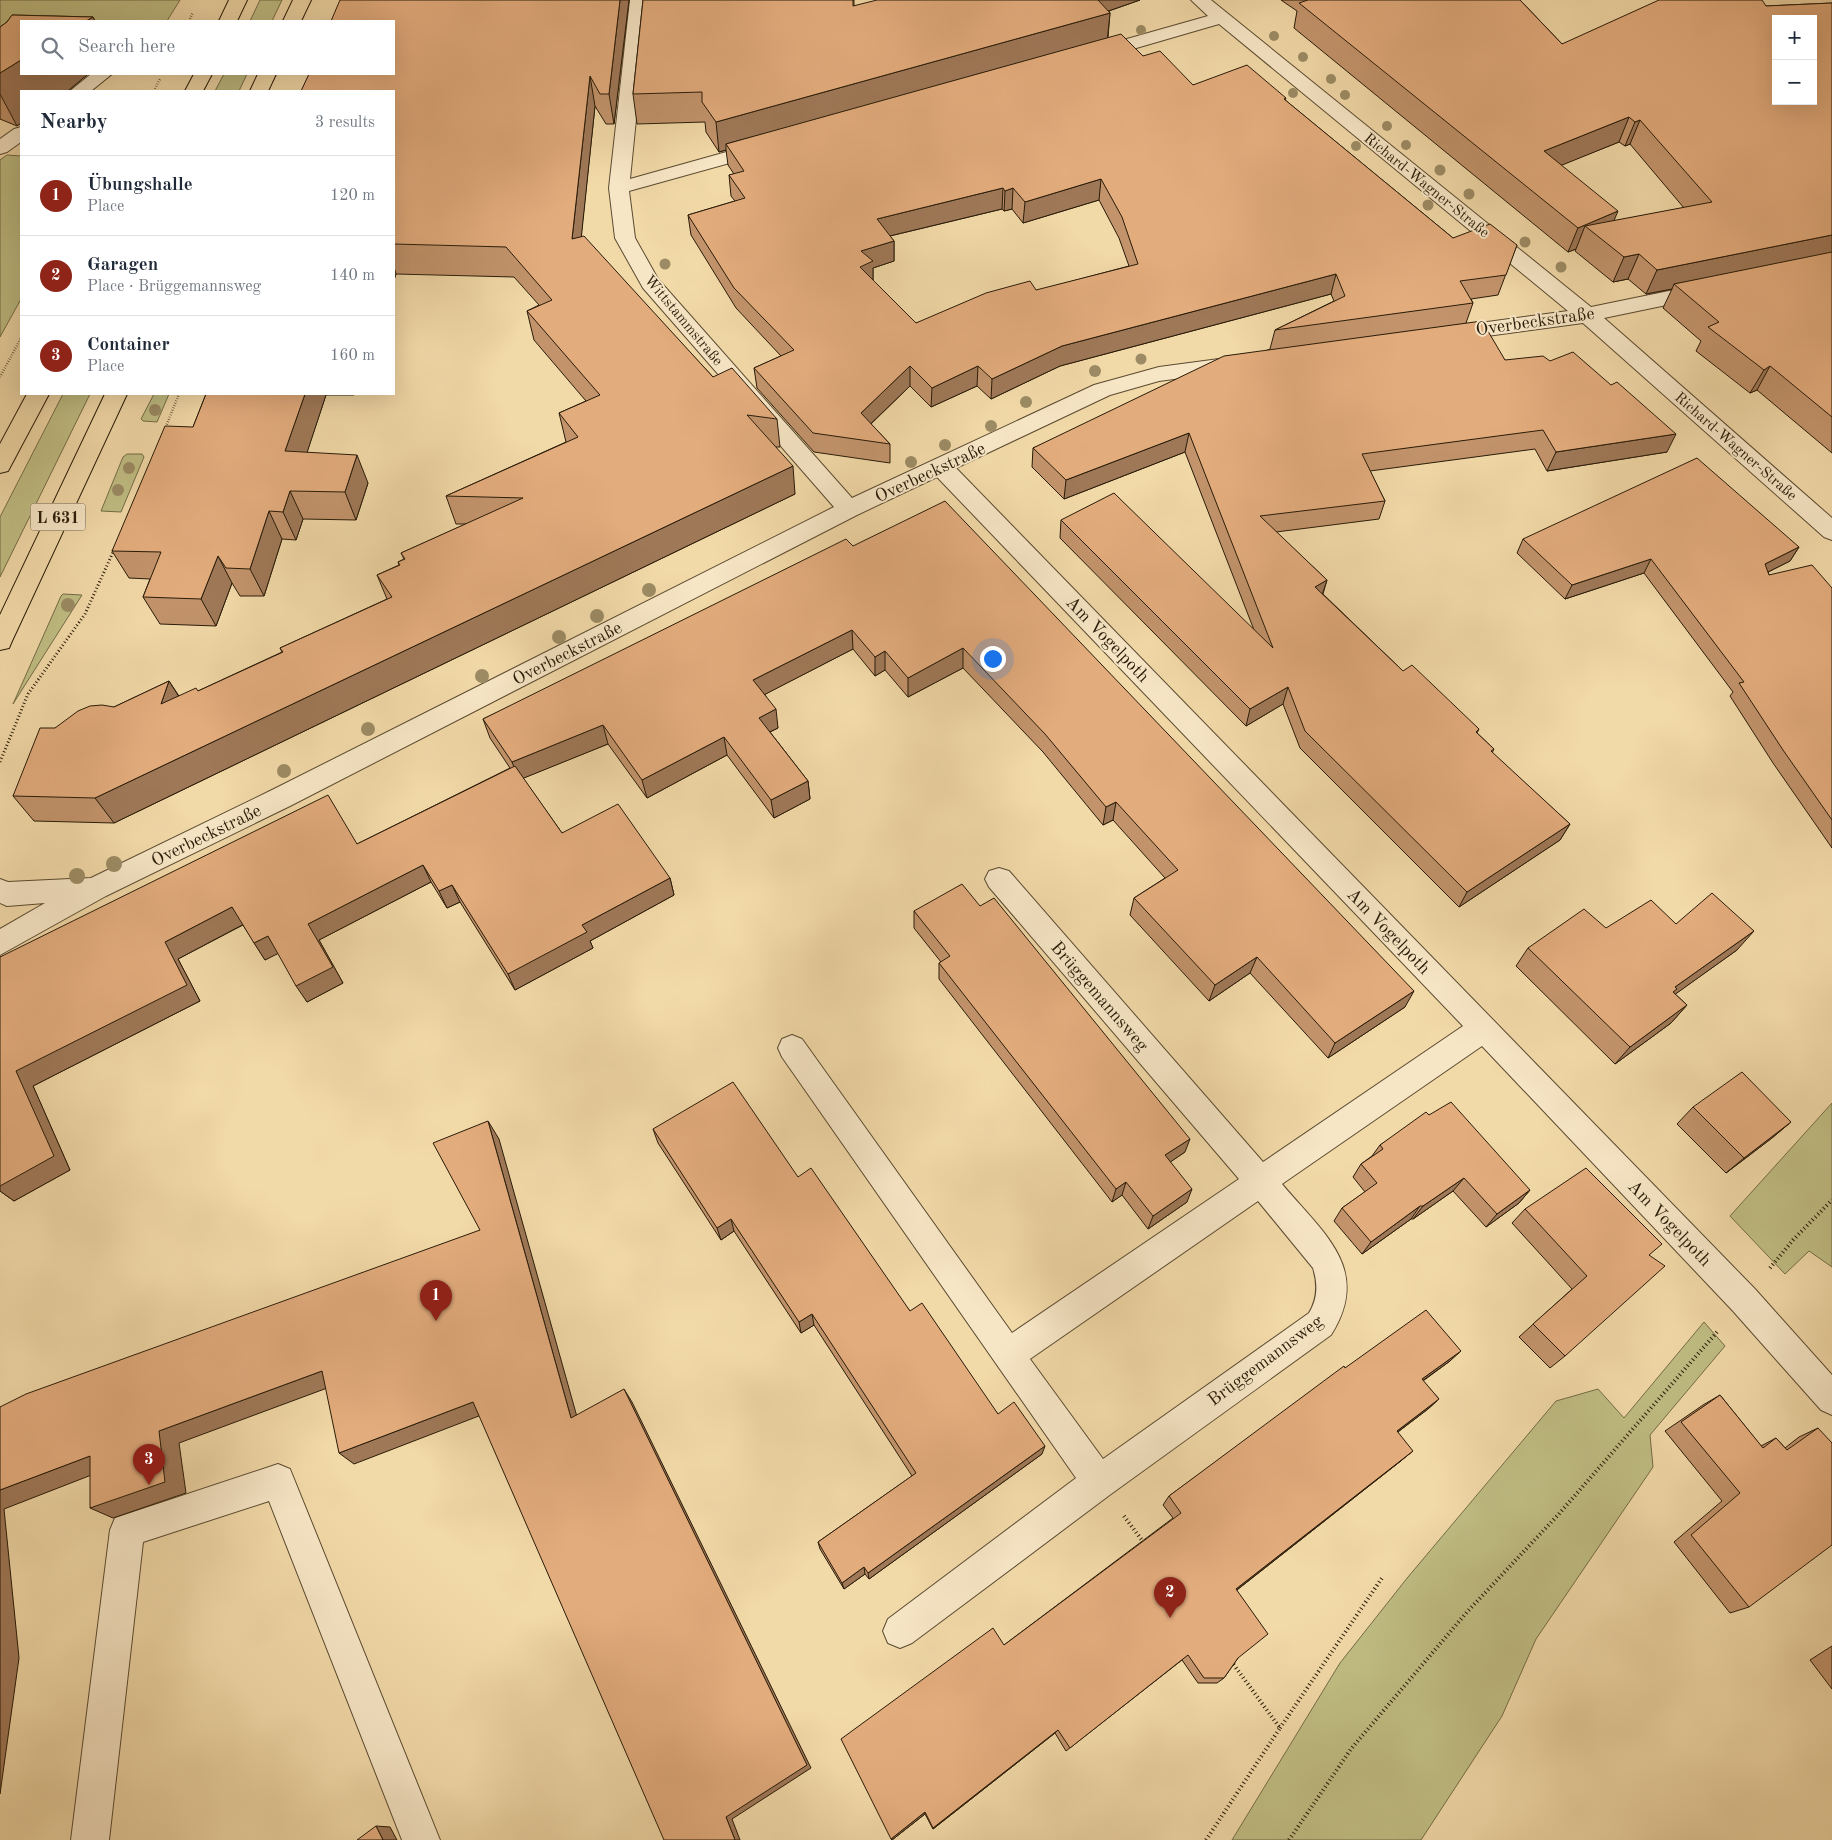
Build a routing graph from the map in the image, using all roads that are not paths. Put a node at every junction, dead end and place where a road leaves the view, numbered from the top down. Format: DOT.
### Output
graph roads {
  1 [pos="238,0"];
  2 [pos="302,0"];
  3 [pos="639,0"];
  4 [pos="1200,0"];
  5 [pos="1221,18"];
  6 [pos="228,20"];
  7 [pos="292,20"];
  8 [pos="1078,58"];
  9 [pos="102,75"];
  10 [pos="202,75"];
  11 [pos="267,75"];
  12 [pos="80,90"];
  13 [pos="195,90"];
  14 [pos="259,90"];
  15 [pos="20,134"];
  16 [pos="782,142"];
  17 [pos="0,148"];
  18 [pos="620,188"];
  19 [pos="1719,288"];
  20 [pos="1587,315"];
  21 [pos="1431,336"];
  22 [pos="1256,360"];
  23 [pos="37,395"];
  24 [pos="116,395"];
  25 [pos="0,465"];
  26 [pos="942,468"];
  27 [pos="850,510"];
  28 [pos="1832,531"];
  29 [pos="0,641"];
  30 [pos="999,879"];
  31 [pos="96,888"];
  32 [pos="0,891"];
  33 [pos="0,943"];
  34 [pos="1484,1028"];
  35 [pos="792,1048"];
  36 [pos="1260,1181"];
  37 [pos="1008,1355"];
  38 [pos="1832,1399"];
  39 [pos="1099,1482"];
  40 [pos="900,1631"];
  41 [pos="90,1840"];
  42 [pos="421,1840"];
  1 -- 6 [label="main road"];
  2 -- 7 [label="main road"];
  3 -- 18 [label="street, Wittstammstraße"];
  4 -- 5 [label="street, Richard-Wagner-Straße"];
  5 -- 8 [label="street"];
  5 -- 20 [label="street, Richard-Wagner-Straße"];
  9 -- 12 [label="street"];
  10 -- 13 [label="main road"];
  11 -- 14 [label="main road"];
  15 -- 17 [label="street"];
  16 -- 18 [label="street"];
  18 -- 27 [label="street, Wittstammstraße"];
  19 -- 20 [label="street, Overbeckstraße"];
  20 -- 21 [label="street, Overbeckstraße"];
  20 -- 28 [label="street, Richard-Wagner-Straße"];
  22 -- 26 [label="street, Overbeckstraße"];
  23 -- 25 [label="main road"];
  24 -- 29 [label="main road, L 631"];
  26 -- 27 [label="street, Overbeckstraße"];
  26 -- 34 [label="street, Am Vogelpoth"];
  27 -- 31 [label="street, Overbeckstraße"];
  30 -- 36 [label="street, Brüggemannsweg"];
  31 -- 32 [label="street, Overbeckstraße"];
  31 -- 33 [label="street, Overbeckstraße"];
  34 -- 36 [label="street"];
  34 -- 38 [label="street, Am Vogelpoth"];
  35 -- 37 [label="street"];
  36 -- 37 [label="street"];
  36 -- 39 [label="street, Brüggemannsweg"];
  37 -- 39 [label="street"];
  39 -- 40 [label="street, Brüggemannsweg"];
  41 -- 42 [label="street"];
}
